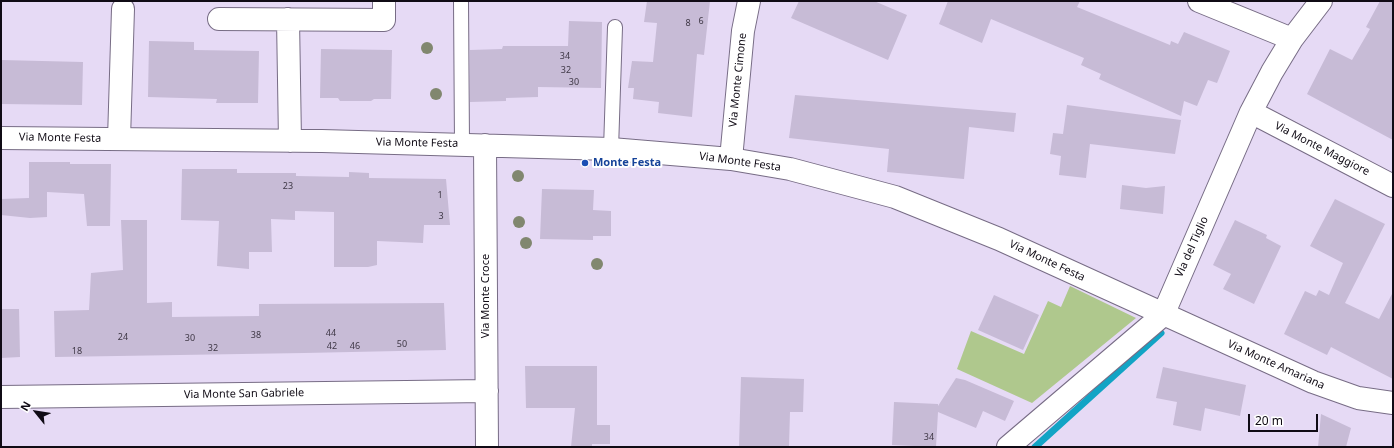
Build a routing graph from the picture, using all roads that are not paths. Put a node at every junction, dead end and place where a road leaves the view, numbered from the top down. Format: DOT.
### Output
graph roads {
  1 [pos="384,1"];
  2 [pos="461,1"];
  3 [pos="748,1"];
  4 [pos="1199,1"];
  5 [pos="1321,1"];
  6 [pos="123,9"];
  7 [pos="219,19"];
  8 [pos="288,19"];
  9 [pos="615,26"];
  10 [pos="1292,39"];
  11 [pos="1251,112"];
  12 [pos="1,138"];
  13 [pos="119,139"];
  14 [pos="290,141"];
  15 [pos="462,144"];
  16 [pos="486,145"];
  17 [pos="611,149"];
  18 [pos="731,159"];
  19 [pos="1393,186"];
  20 [pos="1163,315"];
  21 [pos="486,391"];
  22 [pos="1,397"];
  23 [pos="1393,403"];
  24 [pos="487,447"];
  25 [pos="1008,447"];
  1 -- 8 [label="street"];
  2 -- 15 [label="lane"];
  3 -- 18 [label="street, Via Monte Cimone"];
  4 -- 10 [label="street"];
  5 -- 10 [label="street, Via del Tiglio"];
  6 -- 13 [label="street"];
  7 -- 8 [label="street"];
  8 -- 14 [label="street"];
  9 -- 17 [label="lane"];
  10 -- 11 [label="street, Via del Tiglio"];
  11 -- 19 [label="street, Via Monte Maggiore"];
  11 -- 20 [label="street, Via del Tiglio"];
  12 -- 13 [label="street, Via Monte Festa"];
  13 -- 14 [label="street, Via Monte Festa"];
  14 -- 15 [label="street, Via Monte Festa"];
  15 -- 16 [label="street, Via Monte Festa"];
  16 -- 17 [label="street, Via Monte Festa"];
  16 -- 21 [label="street, Via Monte Croce"];
  17 -- 18 [label="street, Via Monte Festa"];
  18 -- 20 [label="street, Via Monte Festa"];
  20 -- 23 [label="street, Via Monte Amariana"];
  20 -- 25 [label="street, Via del Tiglio"];
  21 -- 22 [label="street, Via Monte San Gabriele"];
  21 -- 24 [label="street, Via Monte Croce"];
}
